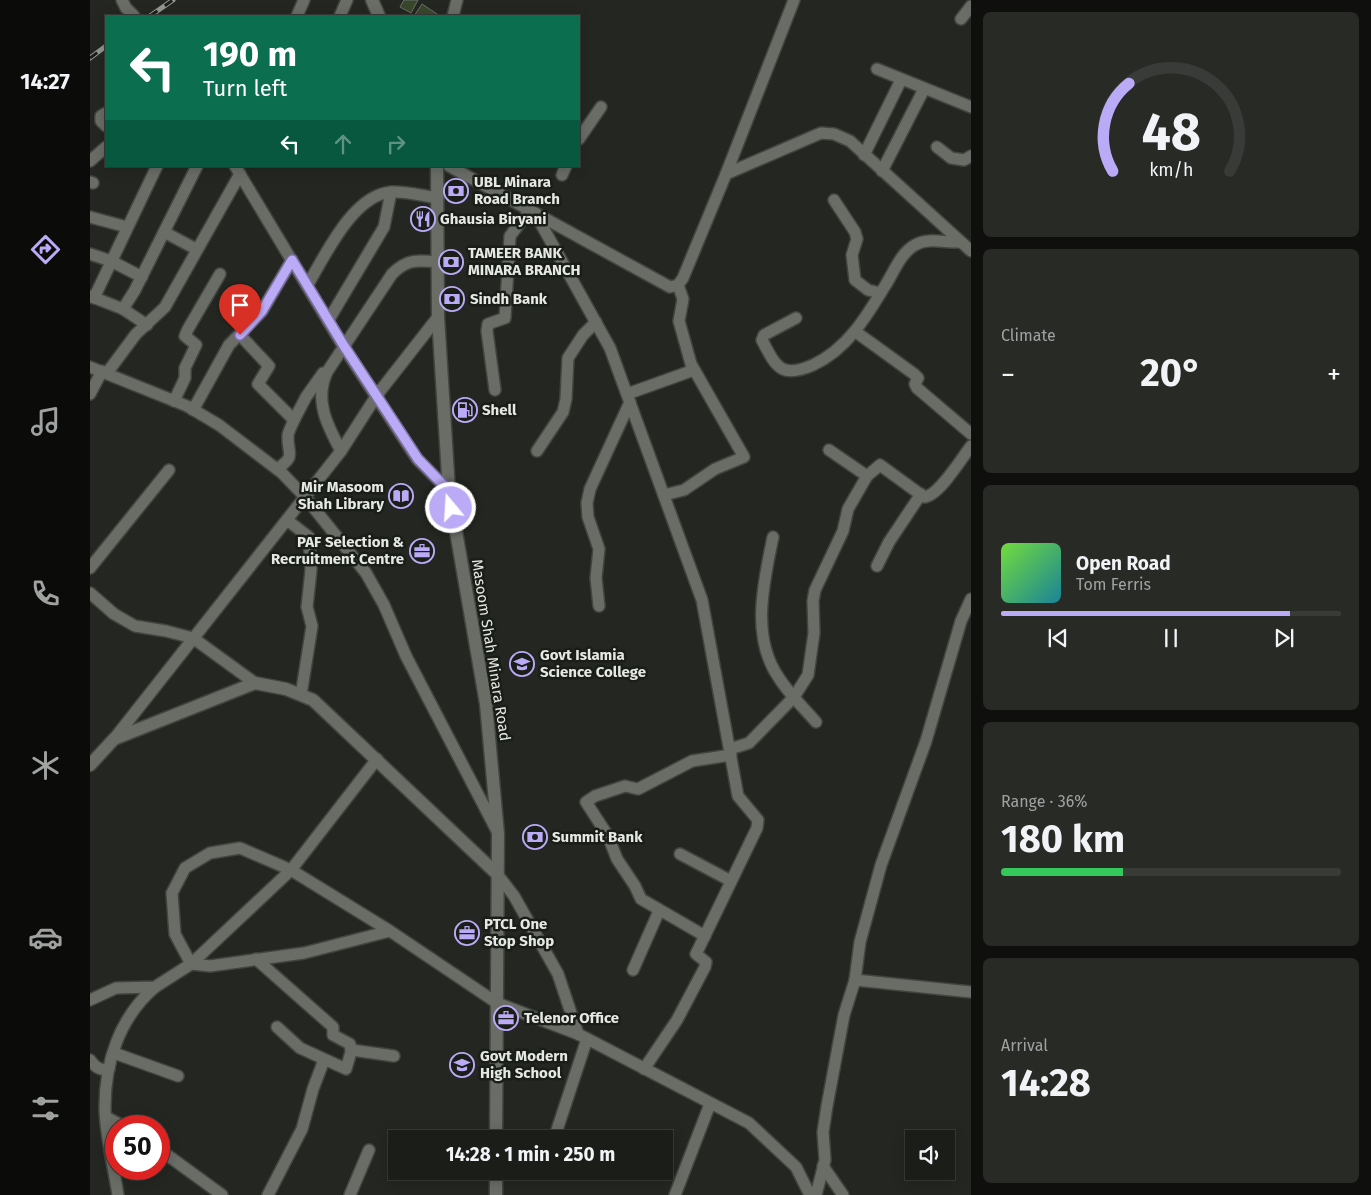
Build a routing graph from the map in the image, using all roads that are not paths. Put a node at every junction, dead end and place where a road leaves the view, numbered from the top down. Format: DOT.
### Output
graph roads {
  1 [pos="122,0"];
  2 [pos="304,0"];
  3 [pos="347,0"];
  4 [pos="372,0"];
  5 [pos="458,0"];
  6 [pos="794,0"];
  7 [pos="971,6"];
  8 [pos="133,15"];
  9 [pos="297,15"];
  10 [pos="340,15"];
  11 [pos="379,15"];
  12 [pos="453,15"];
  13 [pos="961,19"];
  14 [pos="877,70"];
  15 [pos="901,80"];
  16 [pos="924,89"];
  17 [pos="601,107"];
  18 [pos="971,107"];
  19 [pos="105,114"];
  20 [pos="105,125"];
  21 [pos="580,133"];
  22 [pos="937,147"];
  23 [pos="105,148"];
  24 [pos="864,155"];
  25 [pos="971,156"];
  26 [pos="90,161"];
  27 [pos="157,167"];
  28 [pos="196,167"];
  29 [pos="437,167"];
  30 [pos="452,167"];
  31 [pos="238,169"];
  32 [pos="882,171"];
  33 [pos="726,174"];
  34 [pos="390,192"];
  35 [pos="438,198"];
  36 [pos="834,200"];
  37 [pos="533,212"];
  38 [pos="90,217"];
  39 [pos="127,227"];
  40 [pos="164,232"];
  41 [pos="960,242"];
  42 [pos="196,249"];
  43 [pos="970,249"];
  44 [pos="90,254"];
  45 [pos="292,260"];
  46 [pos="111,261"];
  47 [pos="438,262"];
  48 [pos="220,274"];
  49 [pos="142,277"];
  50 [pos="678,285"];
  51 [pos="307,286"];
  52 [pos="880,293"];
  53 [pos="92,297"];
  54 [pos="123,309"];
  55 [pos="438,317"];
  56 [pos="796,318"];
  57 [pos="328,321"];
  58 [pos="596,322"];
  59 [pos="147,325"];
  60 [pos="856,332"];
  61 [pos="240,335"];
  62 [pos="344,346"];
  63 [pos="90,367"];
  64 [pos="694,370"];
  65 [pos="104,372"];
  66 [pos="327,372"];
  67 [pos="495,390"];
  68 [pos="90,394"];
  69 [pos="377,395"];
  70 [pos="628,398"];
  71 [pos="174,401"];
  72 [pos="194,410"];
  73 [pos="294,420"];
  74 [pos="971,434"];
  75 [pos="971,446"];
  76 [pos="829,450"];
  77 [pos="341,451"];
  78 [pos="537,451"];
  79 [pos="169,470"];
  80 [pos="278,470"];
  81 [pos="867,476"];
  82 [pos="449,491"];
  83 [pos="921,494"];
  84 [pos="664,495"];
  85 [pos="305,497"];
  86 [pos="287,520"];
  87 [pos="773,537"];
  88 [pos="878,566"];
  89 [pos="90,568"];
  90 [pos="90,592"];
  91 [pos="971,598"];
  92 [pos="599,606"];
  93 [pos="192,638"];
  94 [pos="255,683"];
  95 [pos="301,695"];
  96 [pos="794,697"];
  97 [pos="816,722"];
  98 [pos="114,739"];
  99 [pos="730,752"];
  100 [pos="377,759"];
  101 [pos="90,765"];
  102 [pos="498,834"];
  103 [pos="680,854"];
  104 [pos="291,870"];
  105 [pos="497,874"];
  106 [pos="731,880"];
  107 [pos="659,911"];
  108 [pos="390,931"];
  109 [pos="705,936"];
  110 [pos="256,959"];
  111 [pos="191,964"];
  112 [pos="633,970"];
  113 [pos="855,980"];
  114 [pos="155,987"];
  115 [pos="971,992"];
  116 [pos="90,1000"];
  117 [pos="497,1003"];
  118 [pos="277,1027"];
  119 [pos="582,1036"];
  120 [pos="352,1050"];
  121 [pos="114,1053"];
  122 [pos="394,1056"];
  123 [pos="90,1060"];
  124 [pos="324,1060"];
  125 [pos="109,1069"];
  126 [pos="644,1069"];
  127 [pos="178,1076"];
  128 [pos="710,1104"];
  129 [pos="106,1115"];
  130 [pos="496,1130"];
  131 [pos="556,1130"];
  132 [pos="370,1150"];
  133 [pos="170,1157"];
  134 [pos="823,1166"];
  135 [pos="116,1180"];
  136 [pos="496,1180"];
  137 [pos="118,1195"];
  138 [pos="222,1195"];
  139 [pos="268,1195"];
  140 [pos="350,1195"];
  141 [pos="496,1195"];
  142 [pos="675,1195"];
  143 [pos="810,1195"];
  144 [pos="816,1195"];
  145 [pos="843,1195"];
  1 -- 8 [label="street"];
  2 -- 9 [label="street"];
  3 -- 10 [label="street"];
  4 -- 11 [label="main road"];
  5 -- 12 [label="street"];
  6 -- 33 [label="street"];
  7 -- 13 [label="street"];
  14 -- 15 [label="street"];
  15 -- 16 [label="street"];
  15 -- 24 [label="street"];
  16 -- 18 [label="street"];
  16 -- 32 [label="street"];
  17 -- 21 [label="street"];
  19 -- 20 [label="street"];
  22 -- 25 [label="street"];
  23 -- 26 [label="street"];
  24 -- 32 [label="street"];
  24 -- 33 [label="street"];
  27 -- 39 [label="street"];
  28 -- 40 [label="street"];
  29 -- 35 [label="main road, Masoom Shah Minara Road"];
  30 -- 37 [label="street"];
  31 -- 42 [label="street"];
  31 -- 45 [label="street"];
  32 -- 41 [label="street"];
  33 -- 50 [label="street"];
  34 -- 35 [label="street"];
  34 -- 51 [label="street"];
  34 -- 57 [label="street"];
  35 -- 47 [label="main road, Masoom Shah Minara Road"];
  36 -- 52 [label="street"];
  37 -- 50 [label="street"];
  37 -- 58 [label="street"];
  37 -- 67 [label="street"];
  38 -- 39 [label="street"];
  39 -- 46 [label="street"];
  40 -- 42 [label="street"];
  40 -- 49 [label="street"];
  41 -- 43 [label="street"];
  41 -- 52 [label="street"];
  42 -- 59 [label="street"];
  44 -- 46 [label="street"];
  45 -- 51 [label="street"];
  45 -- 61 [label="street"];
  46 -- 49 [label="street"];
  46 -- 53 [label="street"];
  47 -- 55 [label="main road, Masoom Shah Minara Road"];
  47 -- 62 [label="street"];
  48 -- 71 [label="street"];
  49 -- 54 [label="street"];
  50 -- 64 [label="street"];
  51 -- 57 [label="street"];
  52 -- 60 [label="street"];
  53 -- 54 [label="street"];
  54 -- 59 [label="street"];
  55 -- 69 [label="street"];
  55 -- 82 [label="main road, Masoom Shah Minara Road"];
  56 -- 60 [label="street"];
  57 -- 62 [label="street"];
  58 -- 70 [label="street"];
  58 -- 78 [label="street"];
  59 -- 65 [label="street"];
  60 -- 74 [label="street"];
  61 -- 72 [label="street"];
  61 -- 73 [label="street"];
  62 -- 66 [label="street"];
  62 -- 69 [label="street"];
  63 -- 65 [label="street"];
  64 -- 70 [label="street"];
  64 -- 84 [label="street"];
  65 -- 68 [label="street"];
  65 -- 71 [label="street"];
  66 -- 73 [label="street"];
  66 -- 77 [label="street"];
  69 -- 77 [label="street"];
  69 -- 82 [label="street"];
  70 -- 84 [label="street"];
  70 -- 92 [label="street"];
  71 -- 72 [label="street"];
  72 -- 80 [label="street"];
  73 -- 80 [label="street"];
  75 -- 83 [label="street"];
  76 -- 81 [label="street"];
  77 -- 85 [label="street"];
  79 -- 89 [label="street"];
  80 -- 85 [label="street"];
  81 -- 83 [label="street"];
  81 -- 96 [label="street"];
  82 -- 102 [label="main road, Masoom Shah Minara Road"];
  83 -- 88 [label="street"];
  84 -- 99 [label="street"];
  85 -- 86 [label="street"];
  85 -- 102 [label="street"];
  86 -- 93 [label="street"];
  86 -- 95 [label="street"];
  87 -- 96 [label="street"];
  90 -- 93 [label="street"];
  91 -- 113 [label="street"];
  93 -- 94 [label="street"];
  93 -- 98 [label="street"];
  94 -- 95 [label="main road"];
  94 -- 98 [label="main road"];
  95 -- 100 [label="main road"];
  96 -- 97 [label="street"];
  96 -- 99 [label="street"];
  98 -- 101 [label="main road"];
  99 -- 106 [label="street"];
  99 -- 107 [label="street"];
  100 -- 104 [label="street"];
  100 -- 105 [label="main road"];
  102 -- 105 [label="main road, Masoom Shah Minara Road"];
  103 -- 106 [label="street"];
  104 -- 108 [label="street"];
  104 -- 111 [label="street"];
  104 -- 111 [label="street"];
  105 -- 117 [label="main road, Masoom Shah Minara Road"];
  105 -- 119 [label="street"];
  106 -- 109 [label="street"];
  107 -- 109 [label="street"];
  107 -- 112 [label="street"];
  108 -- 110 [label="street"];
  108 -- 117 [label="street"];
  109 -- 126 [label="street"];
  110 -- 111 [label="street"];
  110 -- 120 [label="street"];
  111 -- 114 [label="street"];
  113 -- 115 [label="street"];
  113 -- 134 [label="street"];
  114 -- 116 [label="street"];
  114 -- 121 [label="street"];
  117 -- 119 [label="street"];
  117 -- 130 [label="main road, Masoom Shah Minara Road"];
  118 -- 124 [label="street"];
  119 -- 126 [label="street"];
  119 -- 131 [label="street"];
  120 -- 122 [label="street"];
  120 -- 124 [label="street"];
  121 -- 125 [label="street"];
  121 -- 127 [label="street"];
  123 -- 125 [label="street"];
  124 -- 139 [label="street"];
  125 -- 129 [label="street"];
  126 -- 128 [label="street"];
  128 -- 142 [label="street"];
  128 -- 143 [label="street"];
  132 -- 140 [label="street"];
  133 -- 138 [label="street"];
  134 -- 144 [label="street"];
  134 -- 145 [label="street"];
  135 -- 137 [label="street"];
  136 -- 141 [label="main road"];
}
